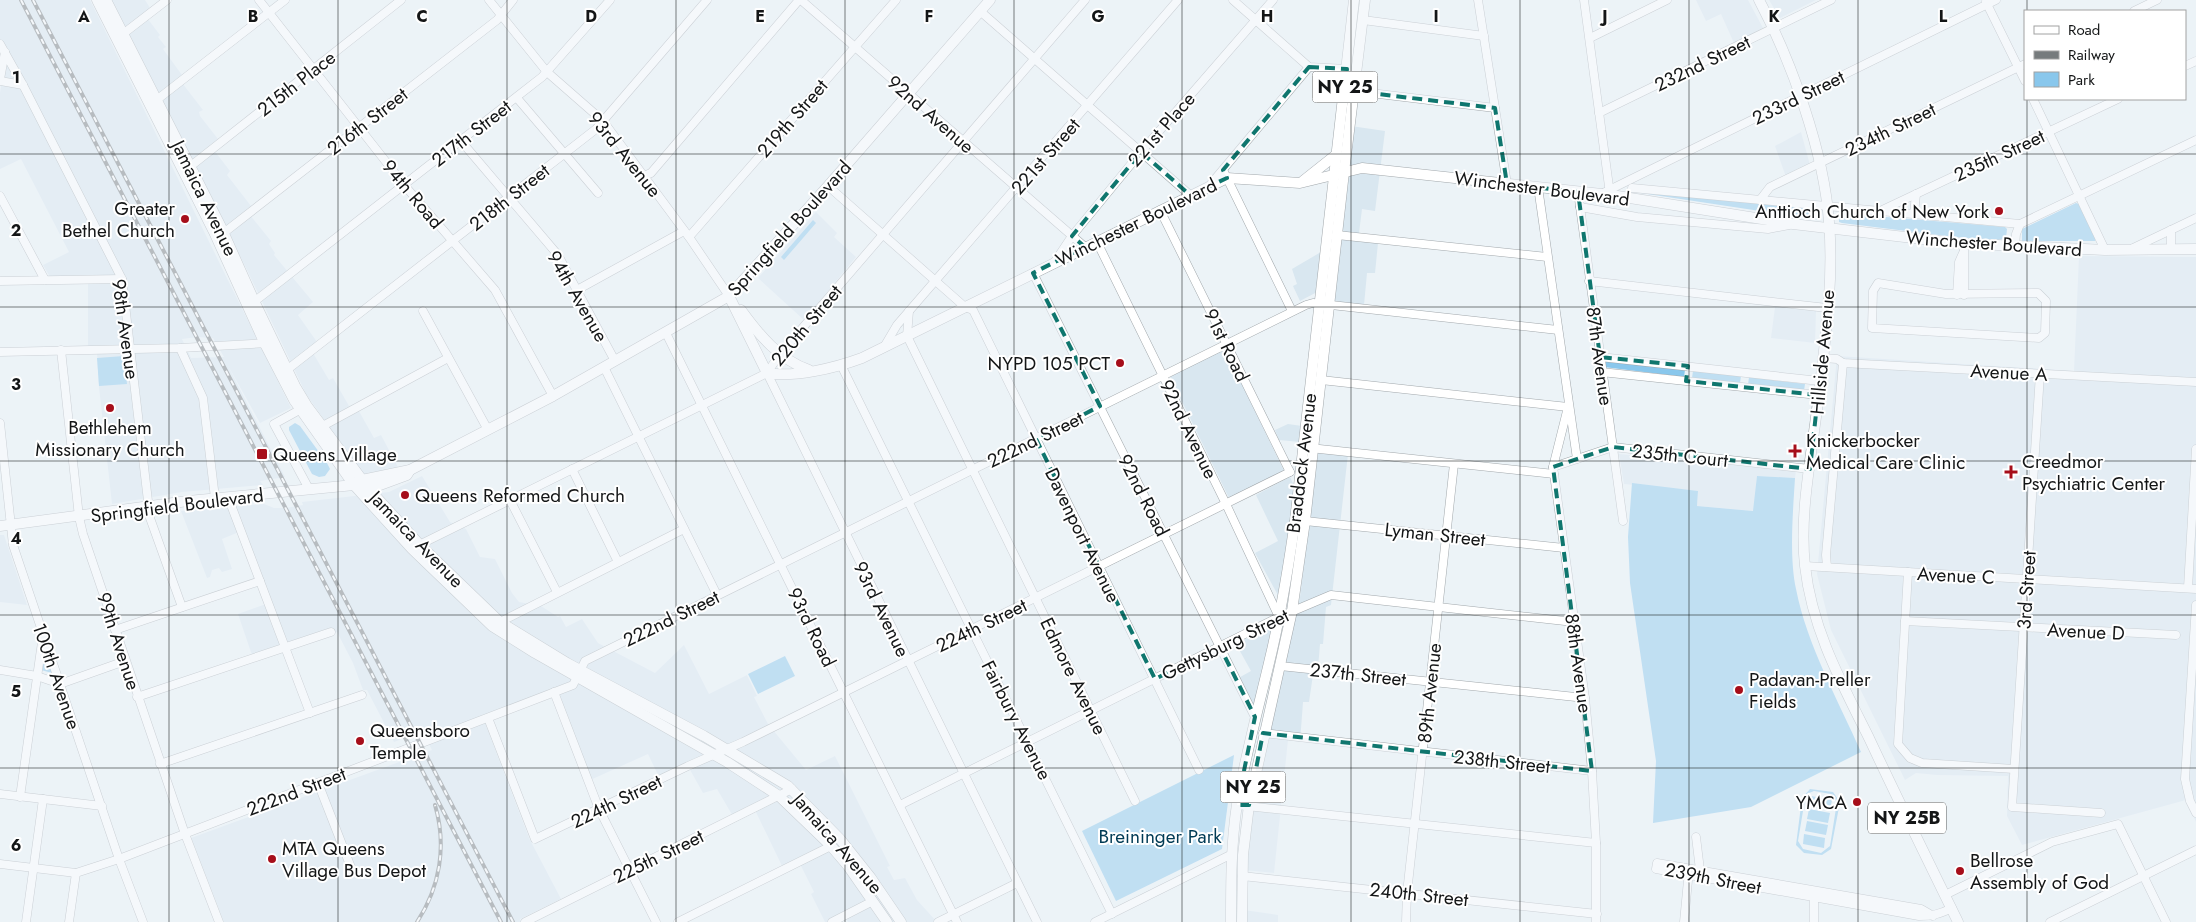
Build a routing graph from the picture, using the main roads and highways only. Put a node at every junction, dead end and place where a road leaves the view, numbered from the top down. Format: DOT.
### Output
graph roads {
  1 [pos="97,0"];
  2 [pos="106,0"];
  3 [pos="990,0"];
  4 [pos="1354,0"];
  5 [pos="1366,0"];
  6 [pos="1759,0"];
  7 [pos="120,37"];
  8 [pos="1337,154"];
  9 [pos="1340,173"];
  10 [pos="1300,183"];
  11 [pos="1830,229"];
  12 [pos="2196,249"];
  13 [pos="729,296"];
  14 [pos="1325,305"];
  15 [pos="269,343"];
  16 [pos="809,370"];
  17 [pos="767,373"];
  18 [pos="304,408"];
  19 [pos="1308,448"];
  20 [pos="362,485"];
  21 [pos="0,526"];
  22 [pos="416,547"];
  23 [pos="579,674"];
  24 [pos="887,922"];
  25 [pos="901,922"];
  26 [pos="1231,922"];
  27 [pos="1242,922"];
  28 [pos="1958,922"];
  1 -- 7 [label="main road, Jamaica Avenue"];
  2 -- 7 [label="main road, Jamaica Avenue"];
  3 -- 13 [label="main road, Springfield Boulevard"];
  4 -- 8 [label="main road, Braddock Avenue / NY 25"];
  5 -- 9 [label="main road, Braddock Avenue / NY 25"];
  6 -- 11 [label="main road, Hillside Avenue / NY 25B"];
  7 -- 15 [label="main road, Jamaica Avenue"];
  8 -- 9 [label="main road, Braddock Avenue / NY 25"];
  8 -- 10 [label="main road"];
  9 -- 10 [label="main road, Winchester Boulevard"];
  9 -- 11 [label="main road, Winchester Boulevard"];
  9 -- 14 [label="main road, Braddock Avenue / NY 25"];
  9 -- 14 [label="main road, Braddock Avenue / NY 25"];
  10 -- 16 [label="main road, Winchester Boulevard"];
  11 -- 12 [label="main road, Winchester Boulevard"];
  11 -- 28 [label="main road, Hillside Avenue / NY 25B"];
  13 -- 16 [label="main road, 93rd Avenue"];
  13 -- 17 [label="main road, 93rd Avenue"];
  13 -- 20 [label="main road, Springfield Boulevard"];
  14 -- 19 [label="main road, Braddock Avenue / NY 25"];
  14 -- 19 [label="main road, Braddock Avenue / NY 25"];
  15 -- 18 [label="main road, Jamaica Avenue"];
  15 -- 18 [label="main road, Jamaica Avenue"];
  16 -- 17 [label="main road, Winchester Boulevard"];
  18 -- 20 [label="main road, Jamaica Avenue"];
  19 -- 26 [label="main road, Braddock Avenue / NY 25"];
  19 -- 27 [label="main road, Braddock Avenue / NY 25"];
  20 -- 21 [label="main road, Springfield Boulevard"];
  20 -- 22 [label="main road, Jamaica Avenue"];
  20 -- 22 [label="main road, Jamaica Avenue"];
  22 -- 23 [label="main road, Jamaica Avenue"];
  23 -- 24 [label="main road, Jamaica Avenue"];
  23 -- 25 [label="main road, Jamaica Avenue"];
}
